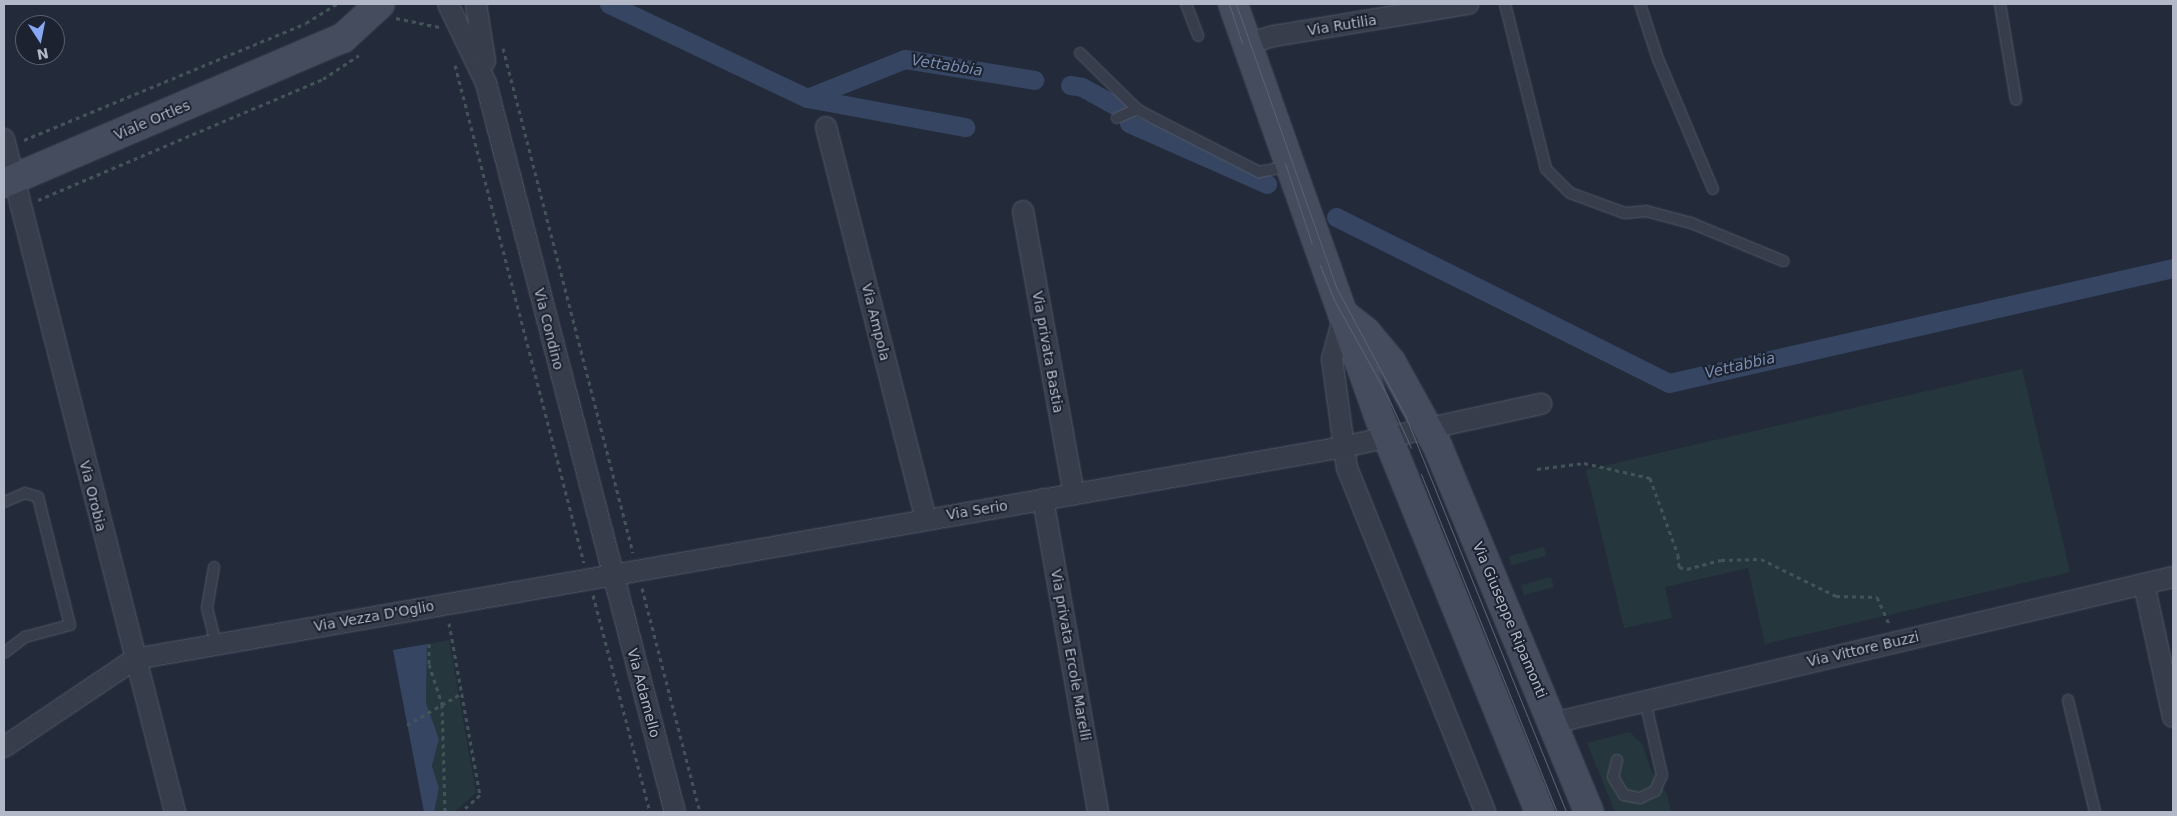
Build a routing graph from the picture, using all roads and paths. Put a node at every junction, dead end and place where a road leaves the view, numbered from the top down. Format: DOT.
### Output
graph roads {
  1 [pos="336,4"];
  2 [pos="352,4"];
  3 [pos="448,4"];
  4 [pos="476,4"];
  5 [pos="1186,4"];
  6 [pos="1233,4"];
  7 [pos="1468,4"];
  8 [pos="1505,4"];
  9 [pos="1640,4"];
  10 [pos="2000,4"];
  11 [pos="384,9"];
  12 [pos="446,27"];
  13 [pos="1198,36"];
  14 [pos="502,43"];
  15 [pos="1247,44"];
  16 [pos="365,49"];
  17 [pos="1080,53"];
  18 [pos="300,57"];
  19 [pos="454,59"];
  20 [pos="486,83"];
  21 [pos="2016,100"];
  22 [pos="1137,109"];
  23 [pos="1117,118"];
  24 [pos="826,127"];
  25 [pos="5,143"];
  26 [pos="1289,166"];
  27 [pos="9,181"];
  28 [pos="1714,189"];
  29 [pos="21,207"];
  30 [pos="1023,211"];
  31 [pos="1784,261"];
  32 [pos="1344,315"];
  33 [pos="1541,404"];
  34 [pos="1429,428"];
  35 [pos="1388,437"];
  36 [pos="1343,446"];
  37 [pos="1537,469"];
  38 [pos="1074,494"];
  39 [pos="1044,499"];
  40 [pos="4,502"];
  41 [pos="926,518"];
  42 [pos="633,554"];
  43 [pos="585,564"];
  44 [pos="214,567"];
  45 [pos="612,574"];
  46 [pos="2173,577"];
  47 [pos="2144,584"];
  48 [pos="642,586"];
  49 [pos="592,595"];
  50 [pos="449,622"];
  51 [pos="1894,642"];
  52 [pos="216,644"];
  53 [pos="430,644"];
  54 [pos="4,653"];
  55 [pos="135,659"];
  56 [pos="462,692"];
  57 [pos="2068,700"];
  58 [pos="1644,701"];
  59 [pos="442,704"];
  60 [pos="2173,717"];
  61 [pos="1553,723"];
  62 [pos="407,725"];
  63 [pos="6,740"];
  64 [pos="1617,760"];
  65 [pos="1532,804"];
  66 [pos="175,812"];
  67 [pos="445,812"];
  68 [pos="461,812"];
  69 [pos="650,812"];
  70 [pos="675,812"];
  71 [pos="700,812"];
  72 [pos="1098,812"];
  73 [pos="1485,812"];
  74 [pos="1589,812"];
  75 [pos="2095,812"];
  1 -- 25 [label="path"];
  2 -- 18 [label="street, Viale Ortles"];
  3 -- 20 [label="street, Via Condino"];
  4 -- 20 [label="street, Via Condino"];
  5 -- 13 [label="lane"];
  6 -- 15 [label="street"];
  7 -- 15 [label="street, Via Rutilia"];
  8 -- 31 [label="lane"];
  9 -- 28 [label="lane"];
  10 -- 21 [label="lane"];
  11 -- 12 [label="path"];
  11 -- 18 [label="street, Viale Ortles"];
  14 -- 42 [label="path"];
  15 -- 26 [label="street"];
  16 -- 29 [label="path"];
  17 -- 22 [label="lane"];
  18 -- 27 [label="street, Viale Ortles"];
  19 -- 43 [label="path"];
  20 -- 45 [label="street, Via Condino"];
  22 -- 23 [label="lane"];
  22 -- 26 [label="lane"];
  24 -- 41 [label="street, Via Ampola"];
  25 -- 27 [label="street, Via Orobia"];
  26 -- 32 [label="street"];
  27 -- 29 [label="street, Via Orobia"];
  29 -- 55 [label="street, Via Orobia"];
  30 -- 38 [label="street, Via privata Bastia"];
  32 -- 34 [label="street, Via Giuseppe Ripamonti"];
  32 -- 35 [label="street"];
  32 -- 36 [label="street"];
  33 -- 34 [label="street"];
  34 -- 35 [label="street"];
  34 -- 61 [label="street, Via Giuseppe Ripamonti"];
  35 -- 36 [label="street"];
  35 -- 65 [label="street"];
  36 -- 38 [label="street, Via Serio"];
  36 -- 73 [label="street"];
  37 -- 51 [label="path"];
  38 -- 39 [label="street, Via Serio"];
  39 -- 41 [label="street, Via Serio"];
  39 -- 72 [label="street, Via privata Ercole Marelli"];
  40 -- 54 [label="lane"];
  41 -- 45 [label="street, Via Serio"];
  44 -- 52 [label="lane"];
  45 -- 52 [label="street, Via Vezza D'Oglio"];
  45 -- 70 [label="street, Via Adamello"];
  46 -- 47 [label="street, Via Vittore Buzzi"];
  47 -- 51 [label="street, Via Vittore Buzzi"];
  47 -- 60 [label="street"];
  48 -- 71 [label="path"];
  49 -- 69 [label="path"];
  50 -- 56 [label="path"];
  51 -- 58 [label="street, Via Vittore Buzzi"];
  52 -- 55 [label="street, Via Vezza D'Oglio"];
  53 -- 59 [label="path"];
  55 -- 63 [label="street"];
  55 -- 66 [label="street, Via Orobia"];
  56 -- 59 [label="path"];
  56 -- 68 [label="path"];
  57 -- 75 [label="lane"];
  58 -- 61 [label="street, Via Vittore Buzzi"];
  58 -- 64 [label="lane"];
  59 -- 62 [label="path"];
  59 -- 67 [label="path"];
  61 -- 74 [label="street, Via Giuseppe Ripamonti"];
}
